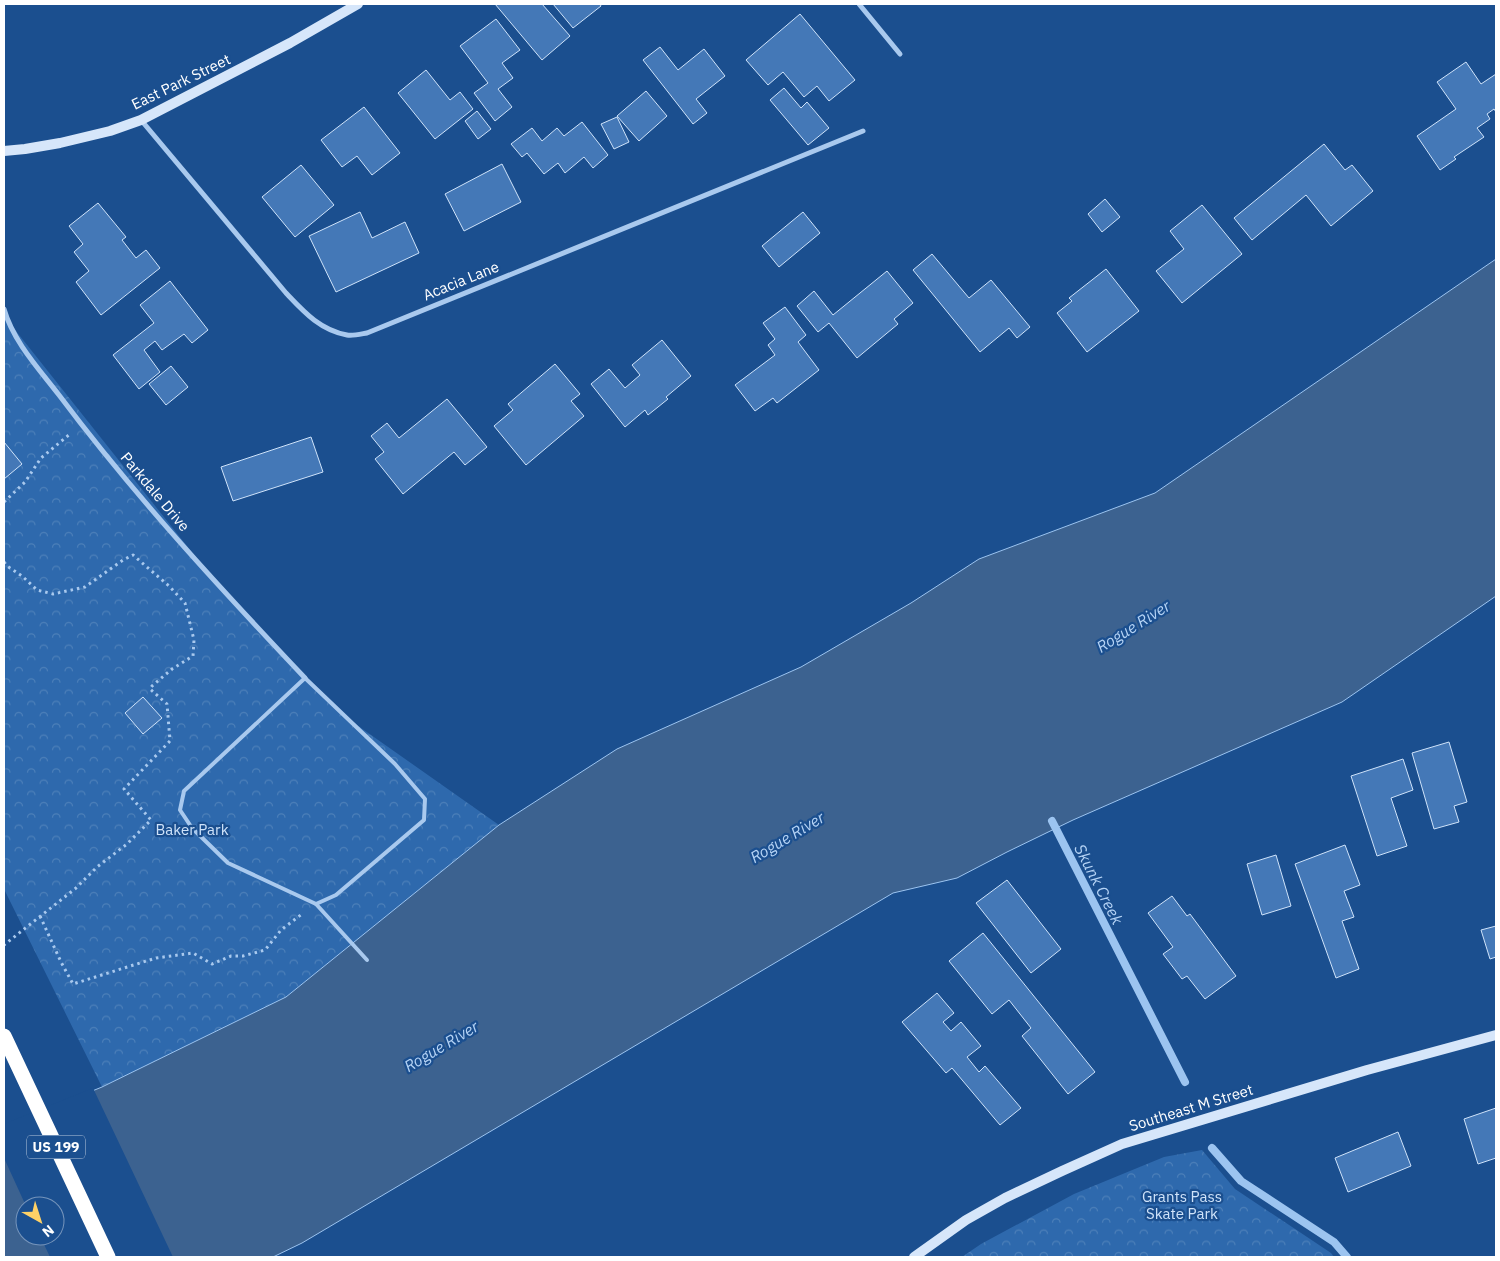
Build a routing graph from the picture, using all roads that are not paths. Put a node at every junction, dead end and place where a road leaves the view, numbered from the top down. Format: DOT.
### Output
graph roads {
  1 [pos="358,4"];
  2 [pos="859,4"];
  3 [pos="900,54"];
  4 [pos="141,120"];
  5 [pos="863,131"];
  6 [pos="4,151"];
  7 [pos="4,309"];
  8 [pos="305,678"];
  9 [pos="316,904"];
  10 [pos="366,960"];
  11 [pos="1496,1035"];
  12 [pos="4,1036"];
  13 [pos="108,1257"];
  14 [pos="914,1257"];
  1 -- 4 [label="street, East Park Street"];
  2 -- 3 [label="street"];
  4 -- 5 [label="street, Acacia Lane"];
  4 -- 6 [label="street, East Park Street"];
  7 -- 8 [label="street, Parkdale Drive"];
  8 -- 9 [label="lane"];
  8 -- 9 [label="lane"];
  9 -- 10 [label="lane"];
  11 -- 14 [label="street, Southeast M Street"];
  12 -- 13 [label="highway, US 199"];
}
